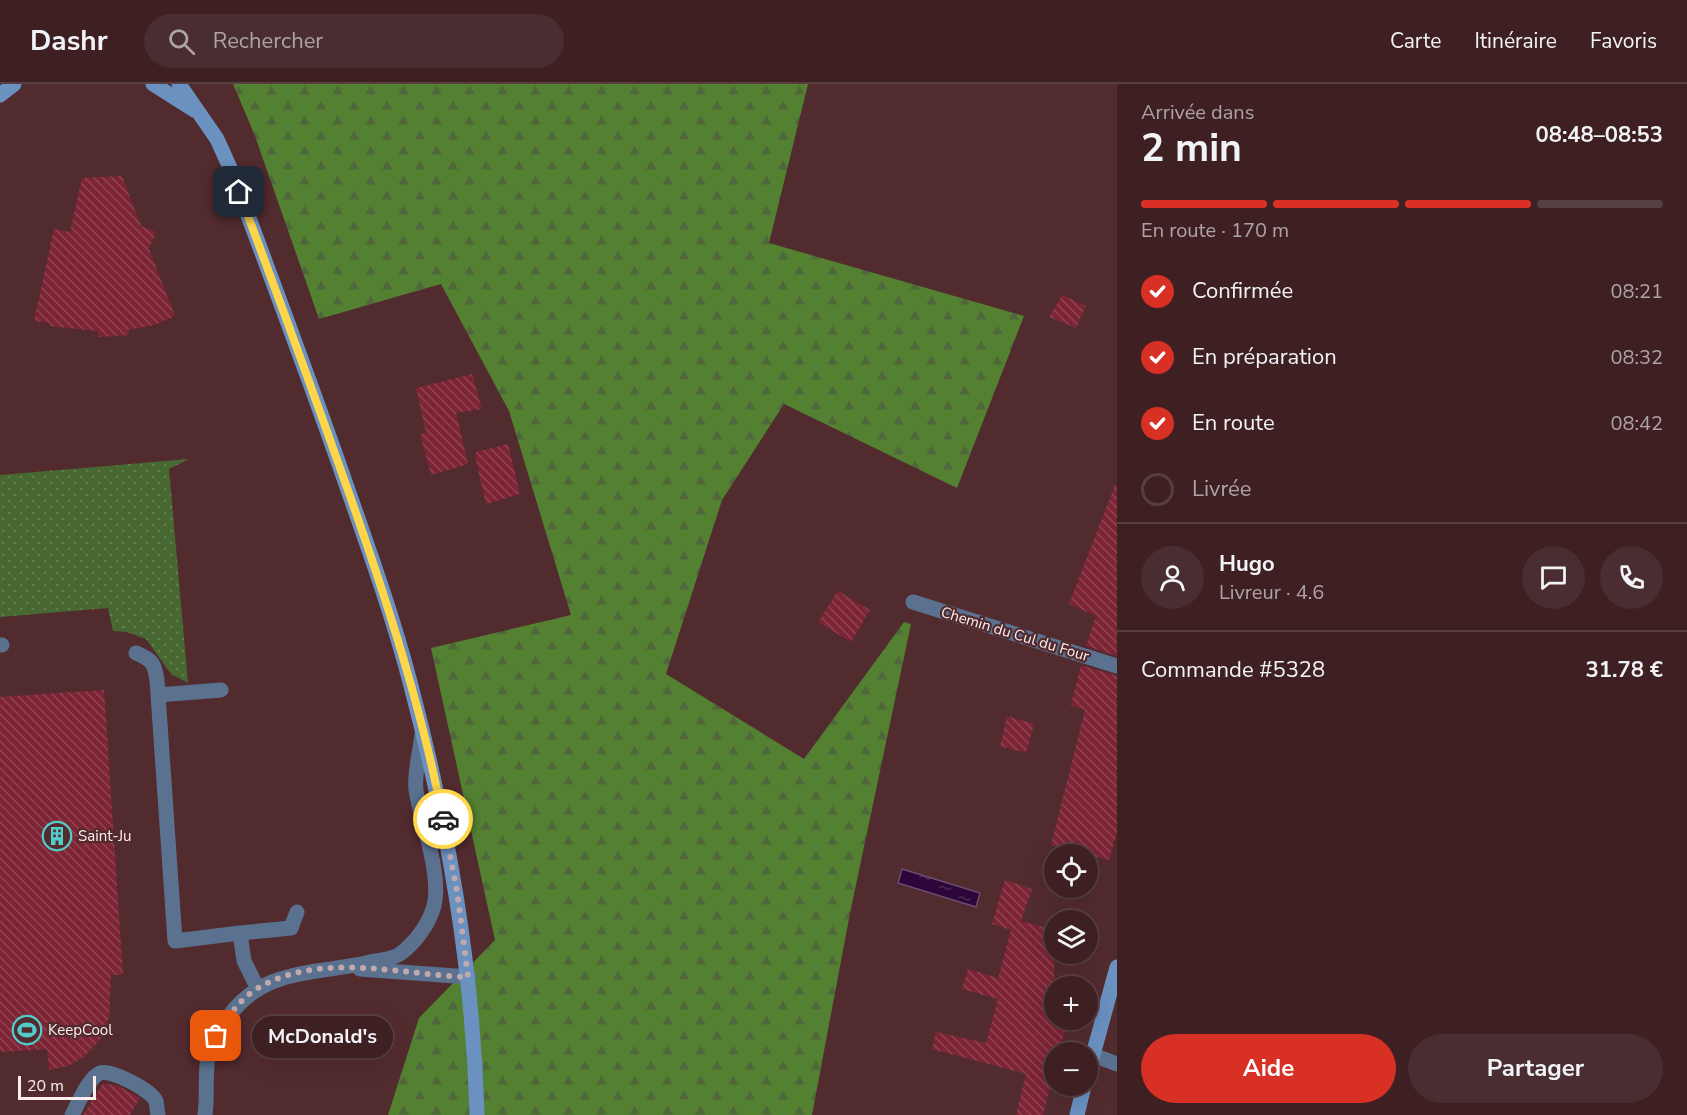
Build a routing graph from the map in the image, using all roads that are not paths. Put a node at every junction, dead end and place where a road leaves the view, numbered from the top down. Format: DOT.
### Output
graph roads {
  1 [pos="14,84"];
  2 [pos="153,84"];
  3 [pos="179,84"];
  4 [pos="0,95"];
  5 [pos="201,114"];
  6 [pos="913,602"];
  7 [pos="136,653"];
  8 [pos="1117,666"];
  9 [pos="221,690"];
  10 [pos="158,694"];
  11 [pos="423,732"];
  12 [pos="297,912"];
  13 [pos="240,933"];
  14 [pos="348,967"];
  15 [pos="1117,967"];
  16 [pos="468,977"];
  17 [pos="258,989"];
  18 [pos="1097,1042"];
  19 [pos="1098,1057"];
  20 [pos="1117,1064"];
  21 [pos="1082,1096"];
  22 [pos="72,1115"];
  23 [pos="158,1115"];
  24 [pos="205,1115"];
  25 [pos="477,1115"];
  26 [pos="1077,1115"];
  1 -- 4 [label="main road"];
  2 -- 5 [label="main road"];
  3 -- 5 [label="main road"];
  5 -- 11 [label="main road"];
  6 -- 8 [label="street, Chemin du Cul du Four"];
  7 -- 10 [label="street"];
  9 -- 10 [label="street"];
  10 -- 13 [label="street"];
  11 -- 14 [label="street"];
  11 -- 16 [label="main road"];
  12 -- 13 [label="street"];
  13 -- 17 [label="street"];
  14 -- 16 [label="street"];
  14 -- 17 [label="street"];
  15 -- 18 [label="main road"];
  16 -- 25 [label="main road"];
  17 -- 24 [label="street"];
  19 -- 20 [label="street"];
  21 -- 26 [label="main road"];
  22 -- 23 [label="street"];
}
